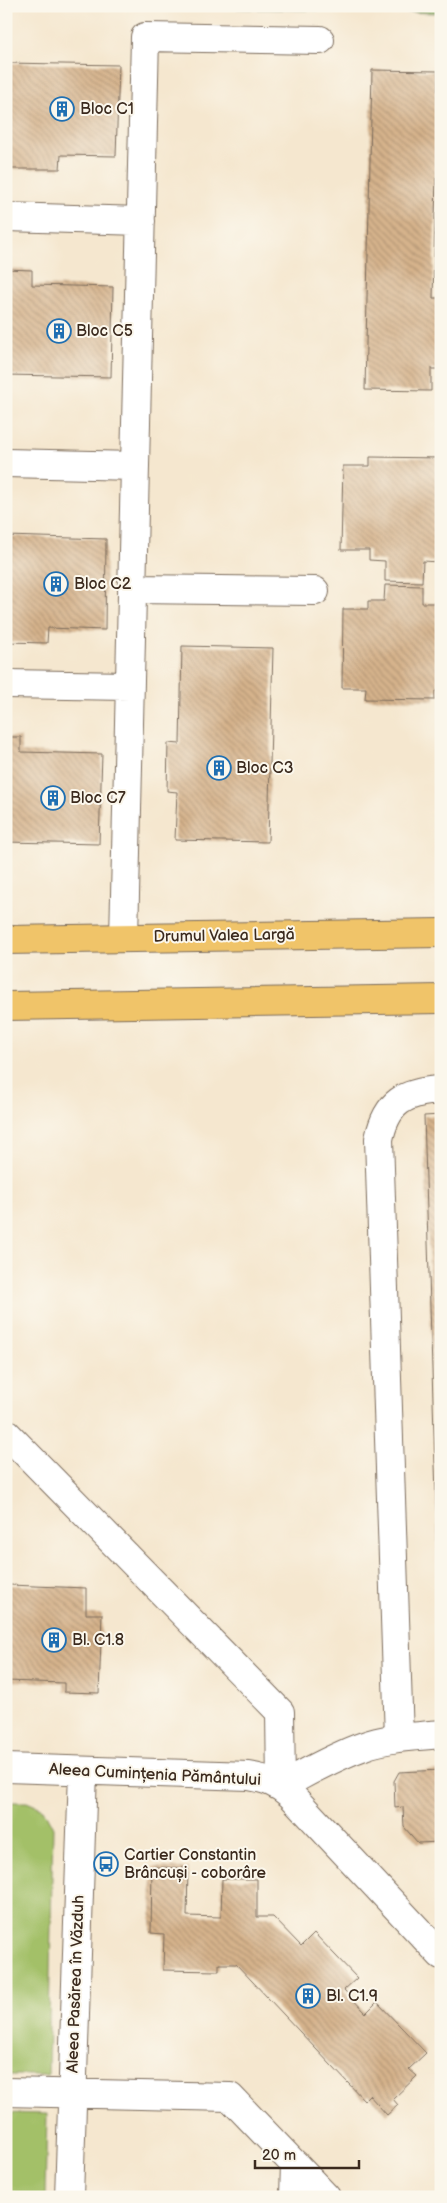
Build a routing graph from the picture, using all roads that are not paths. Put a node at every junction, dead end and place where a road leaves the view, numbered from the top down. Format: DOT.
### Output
graph roads {
  1 [pos="320,40"];
  2 [pos="6,217"];
  3 [pos="141,221"];
  4 [pos="6,463"];
  5 [pos="135,466"];
  6 [pos="132,589"];
  7 [pos="315,591"];
  8 [pos="6,684"];
  9 [pos="129,686"];
  10 [pos="441,933"];
  11 [pos="124,938"];
  12 [pos="6,940"];
  13 [pos="441,999"];
  14 [pos="6,1006"];
  15 [pos="441,1090"];
  16 [pos="6,1433"];
  17 [pos="441,1734"];
  18 [pos="400,1738"];
  19 [pos="6,1768"];
  20 [pos="83,1771"];
  21 [pos="281,1786"];
  22 [pos="441,1955"];
  23 [pos="6,2092"];
  24 [pos="73,2093"];
  25 [pos="295,2164"];
  26 [pos="69,2197"];
  27 [pos="294,2197"];
  28 [pos="326,2197"];
  1 -- 3 [label="street"];
  2 -- 3 [label="street"];
  3 -- 5 [label="street"];
  4 -- 5 [label="street"];
  5 -- 6 [label="street"];
  6 -- 7 [label="street"];
  6 -- 9 [label="street"];
  8 -- 9 [label="street"];
  9 -- 11 [label="street"];
  10 -- 11 [label="main road, Drumul Valea Largă"];
  11 -- 12 [label="main road, Drumul Valea Largă"];
  13 -- 14 [label="main road"];
  15 -- 18 [label="street"];
  16 -- 21 [label="street"];
  17 -- 18 [label="street"];
  18 -- 21 [label="street"];
  19 -- 20 [label="street, Aleea Cumințenia Pământului"];
  20 -- 21 [label="street, Aleea Cumințenia Pământului"];
  20 -- 24 [label="street, Aleea Pasărea în Văzduh"];
  21 -- 22 [label="street, Aleea Cumințenia Pământului"];
  23 -- 24 [label="street"];
  24 -- 25 [label="street"];
  24 -- 26 [label="street, Aleea Pasărea în Văzduh"];
  25 -- 27 [label="street"];
  25 -- 28 [label="street"];
}
